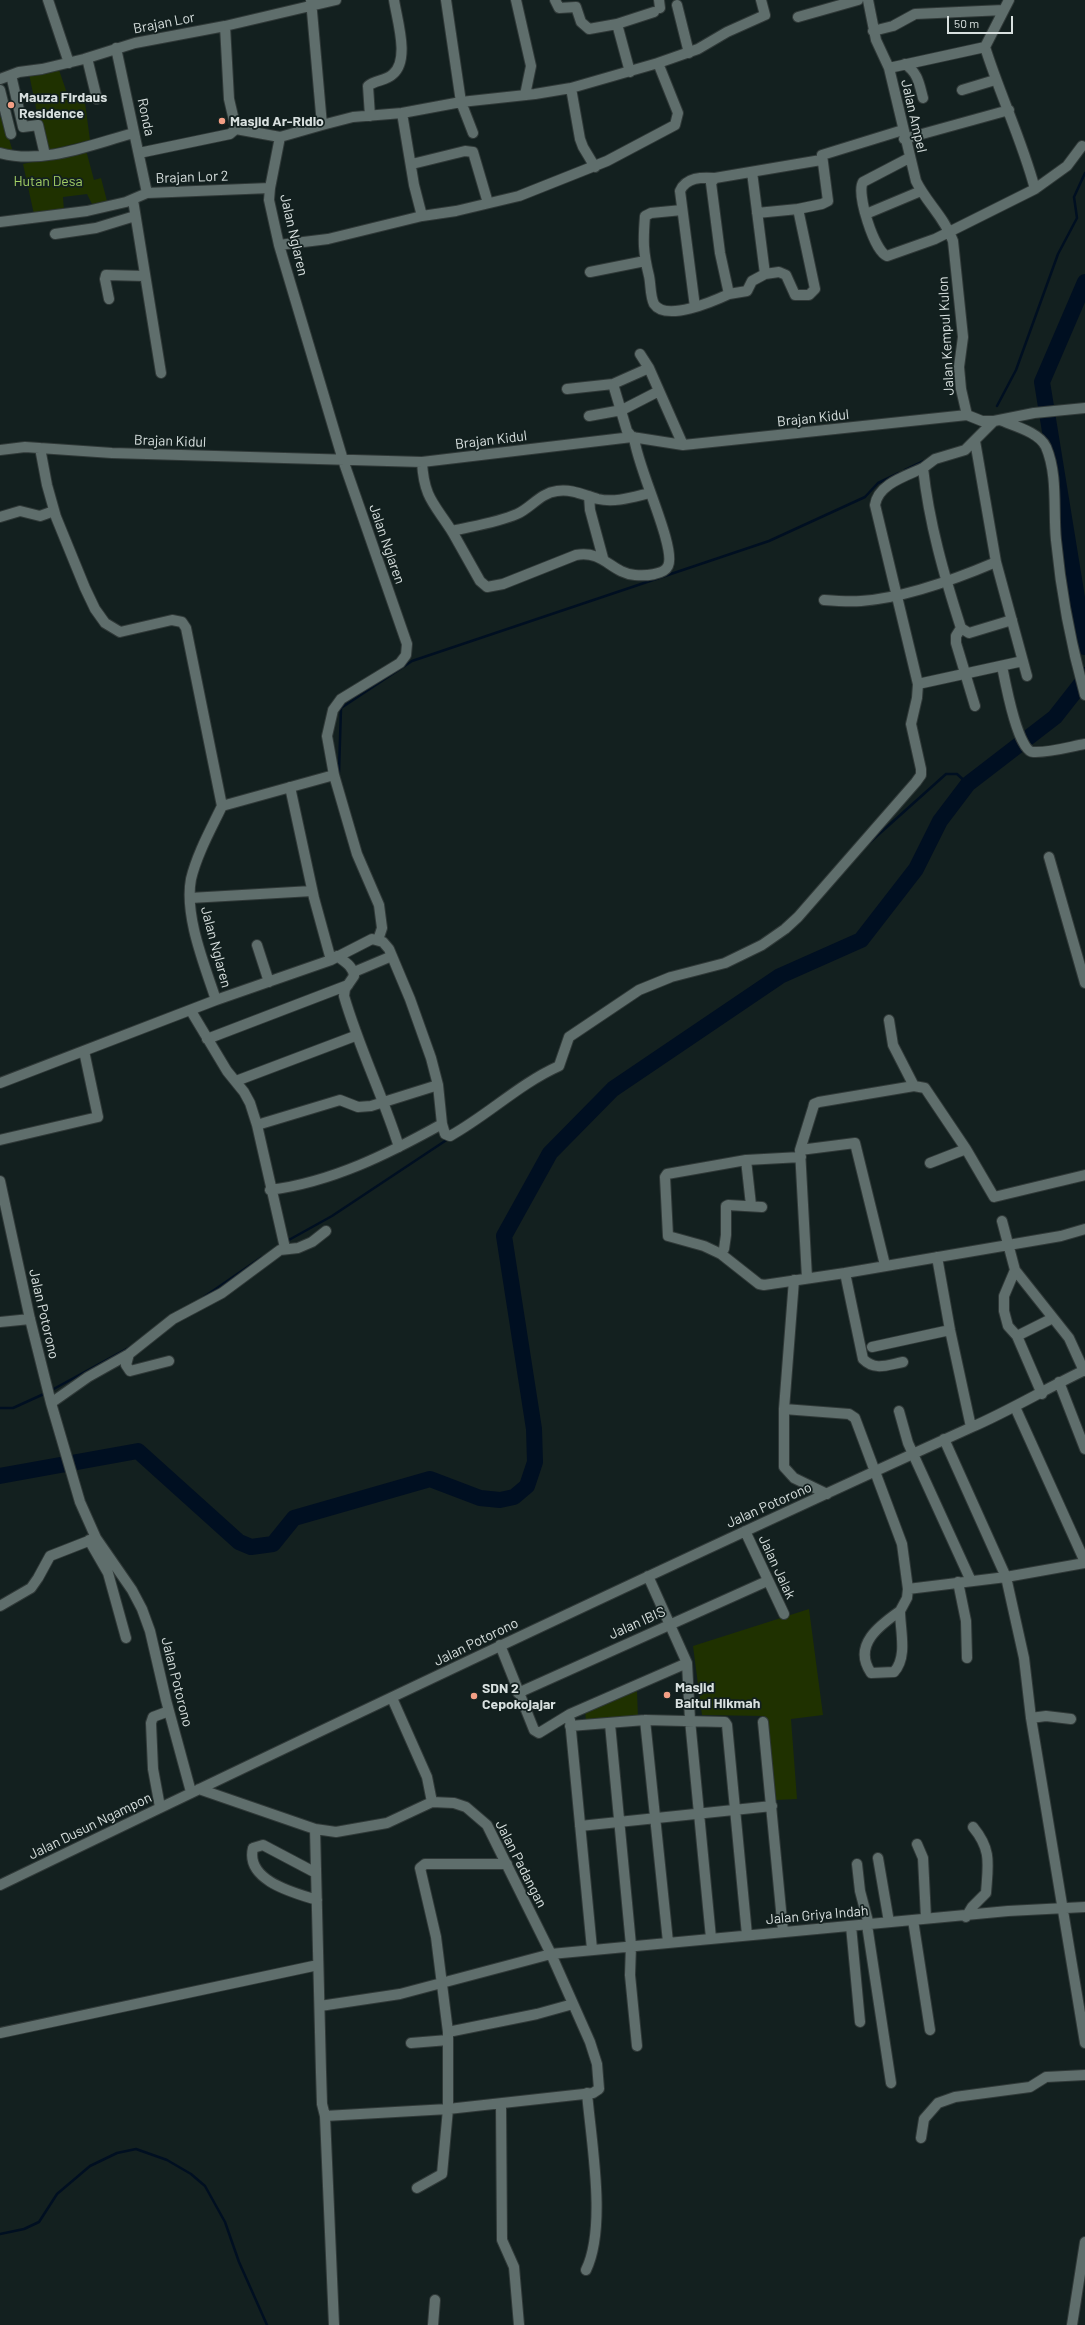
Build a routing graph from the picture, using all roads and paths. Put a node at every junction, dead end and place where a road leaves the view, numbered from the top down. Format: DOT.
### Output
graph roads {
  1 [pos="48,0"];
  2 [pos="336,0"];
  3 [pos="394,0"];
  4 [pos="446,0"];
  5 [pos="516,0"];
  6 [pos="555,0"];
  7 [pos="761,0"];
  8 [pos="858,0"];
  9 [pos="868,0"];
  10 [pos="1009,0"];
  11 [pos="312,3"];
  12 [pos="677,5"];
  13 [pos="658,7"];
  14 [pos="1004,10"];
  15 [pos="798,17"];
  16 [pos="617,24"];
  17 [pos="225,26"];
  18 [pos="874,31"];
  19 [pos="985,47"];
  20 [pos="116,48"];
  21 [pos="689,54"];
  22 [pos="87,58"];
  23 [pos="69,63"];
  24 [pos="658,63"];
  25 [pos="905,64"];
  26 [pos="889,68"];
  27 [pos="630,72"];
  28 [pos="11,75"];
  29 [pos="0,79"];
  30 [pos="995,80"];
  31 [pos="571,88"];
  32 [pos="0,90"];
  33 [pos="962,90"];
  34 [pos="525,95"];
  35 [pos="923,98"];
  36 [pos="97,99"];
  37 [pos="461,102"];
  38 [pos="1009,110"];
  39 [pos="402,113"];
  40 [pos="370,116"];
  41 [pos="322,125"];
  42 [pos="236,129"];
  43 [pos="134,133"];
  44 [pos="473,133"];
  45 [pos="11,134"];
  46 [pos="904,135"];
  47 [pos="280,137"];
  48 [pos="1082,146"];
  49 [pos="0,153"];
  50 [pos="139,153"];
  51 [pos="45,155"];
  52 [pos="909,158"];
  53 [pos="821,160"];
  54 [pos="412,164"];
  55 [pos="595,167"];
  56 [pos="752,172"];
  57 [pos="715,178"];
  58 [pos="270,188"];
  59 [pos="1035,189"];
  60 [pos="921,191"];
  61 [pos="147,193"];
  62 [pos="133,200"];
  63 [pos="488,203"];
  64 [pos="798,209"];
  65 [pos="682,210"];
  66 [pos="757,213"];
  67 [pos="866,214"];
  68 [pos="136,216"];
  69 [pos="422,216"];
  70 [pos="0,222"];
  71 [pos="949,231"];
  72 [pos="55,234"];
  73 [pos="279,245"];
  74 [pos="644,261"];
  75 [pos="590,272"];
  76 [pos="765,274"];
  77 [pos="145,276"];
  78 [pos="729,294"];
  79 [pos="109,299"];
  80 [pos="695,307"];
  81 [pos="640,354"];
  82 [pos="649,368"];
  83 [pos="161,373"];
  84 [pos="613,384"];
  85 [pos="568,389"];
  86 [pos="659,391"];
  87 [pos="1085,408"];
  88 [pos="622,410"];
  89 [pos="589,416"];
  90 [pos="967,416"];
  91 [pos="997,420"];
  92 [pos="633,437"];
  93 [pos="975,441"];
  94 [pos="683,445"];
  95 [pos="40,448"];
  96 [pos="0,450"];
  97 [pos="343,460"];
  98 [pos="422,462"];
  99 [pos="922,468"];
  100 [pos="650,493"];
  101 [pos="588,496"];
  102 [pos="54,511"];
  103 [pos="0,517"];
  104 [pos="452,531"];
  105 [pos="603,558"];
  106 [pos="996,562"];
  107 [pos="946,580"];
  108 [pos="898,594"];
  109 [pos="824,600"];
  110 [pos="1012,620"];
  111 [pos="961,628"];
  112 [pos="1023,661"];
  113 [pos="1002,666"];
  114 [pos="965,674"];
  115 [pos="1027,676"];
  116 [pos="918,684"];
  117 [pos="1085,695"];
  118 [pos="975,706"];
  119 [pos="1085,744"];
  120 [pos="334,775"];
  121 [pos="290,787"];
  122 [pos="222,806"];
  123 [pos="1048,857"];
  124 [pos="312,892"];
  125 [pos="190,898"];
  126 [pos="378,940"];
  127 [pos="257,945"];
  128 [pos="392,956"];
  129 [pos="334,958"];
  130 [pos="354,972"];
  131 [pos="269,982"];
  132 [pos="1085,983"];
  133 [pos="348,985"];
  134 [pos="216,1000"];
  135 [pos="191,1011"];
  136 [pos="889,1020"];
  137 [pos="355,1036"];
  138 [pos="207,1039"];
  139 [pos="84,1051"];
  140 [pos="236,1081"];
  141 [pos="0,1083"];
  142 [pos="438,1085"];
  143 [pos="914,1086"];
  144 [pos="383,1101"];
  145 [pos="442,1124"];
  146 [pos="257,1125"];
  147 [pos="0,1140"];
  148 [pos="399,1147"];
  149 [pos="966,1149"];
  150 [pos="801,1154"];
  151 [pos="746,1160"];
  152 [pos="930,1163"];
  153 [pos="1085,1175"];
  154 [pos="0,1181"];
  155 [pos="270,1190"];
  156 [pos="751,1205"];
  157 [pos="762,1207"];
  158 [pos="1002,1221"];
  159 [pos="1085,1229"];
  160 [pos="326,1231"];
  161 [pos="1008,1244"];
  162 [pos="284,1245"];
  163 [pos="724,1249"];
  164 [pos="937,1257"];
  165 [pos="885,1265"];
  166 [pos="1015,1270"];
  167 [pos="846,1273"];
  168 [pos="807,1278"];
  169 [pos="794,1280"];
  170 [pos="1053,1318"];
  171 [pos="30,1319"];
  172 [pos="0,1322"];
  173 [pos="950,1330"];
  174 [pos="1017,1336"];
  175 [pos="872,1347"];
  176 [pos="129,1354"];
  177 [pos="169,1361"];
  178 [pos="903,1362"];
  179 [pos="1084,1370"];
  180 [pos="1059,1382"];
  181 [pos="1042,1394"];
  182 [pos="50,1400"];
  183 [pos="1015,1407"];
  184 [pos="784,1409"];
  185 [pos="899,1411"];
  186 [pos="971,1428"];
  187 [pos="944,1439"];
  188 [pos="1085,1448"];
  189 [pos="912,1453"];
  190 [pos="874,1473"];
  191 [pos="827,1494"];
  192 [pos="746,1531"];
  193 [pos="93,1539"];
  194 [pos="1085,1563"];
  195 [pos="648,1576"];
  196 [pos="1006,1577"];
  197 [pos="767,1579"];
  198 [pos="971,1581"];
  199 [pos="958,1582"];
  200 [pos="908,1589"];
  201 [pos="0,1606"];
  202 [pos="900,1611"];
  203 [pos="784,1614"];
  204 [pos="670,1623"];
  205 [pos="126,1638"];
  206 [pos="500,1645"];
  207 [pos="967,1658"];
  208 [pos="688,1663"];
  209 [pos="518,1693"];
  210 [pos="392,1698"];
  211 [pos="169,1711"];
  212 [pos="570,1714"];
  213 [pos="1031,1718"];
  214 [pos="1072,1719"];
  215 [pos="645,1720"];
  216 [pos="690,1720"];
  217 [pos="763,1722"];
  218 [pos="610,1724"];
  219 [pos="570,1726"];
  220 [pos="195,1791"];
  221 [pos="432,1802"];
  222 [pos="772,1806"];
  223 [pos="160,1808"];
  224 [pos="734,1810"];
  225 [pos="699,1814"];
  226 [pos="654,1819"];
  227 [pos="619,1821"];
  228 [pos="580,1826"];
  229 [pos="973,1827"];
  230 [pos="315,1829"];
  231 [pos="917,1844"];
  232 [pos="878,1858"];
  233 [pos="507,1864"];
  234 [pos="857,1864"];
  235 [pos="316,1873"];
  236 [pos="0,1885"];
  237 [pos="317,1900"];
  238 [pos="1085,1907"];
  239 [pos="1062,1908"];
  240 [pos="966,1917"];
  241 [pos="926,1918"];
  242 [pos="914,1920"];
  243 [pos="889,1922"];
  244 [pos="868,1925"];
  245 [pos="851,1926"];
  246 [pos="783,1931"];
  247 [pos="747,1935"];
  248 [pos="711,1938"];
  249 [pos="668,1942"];
  250 [pos="631,1945"];
  251 [pos="592,1949"];
  252 [pos="551,1954"];
  253 [pos="318,1965"];
  254 [pos="442,1983"];
  255 [pos="573,2004"];
  256 [pos="320,2006"];
  257 [pos="860,2022"];
  258 [pos="930,2030"];
  259 [pos="0,2033"];
  260 [pos="448,2036"];
  261 [pos="1085,2043"];
  262 [pos="411,2044"];
  263 [pos="637,2046"];
  264 [pos="1085,2075"];
  265 [pos="891,2082"];
  266 [pos="587,2093"];
  267 [pos="501,2104"];
  268 [pos="448,2109"];
  269 [pos="325,2116"];
  270 [pos="921,2138"];
  271 [pos="417,2188"];
  272 [pos="1085,2242"];
  273 [pos="586,2270"];
  274 [pos="1081,2295"];
  275 [pos="435,2300"];
  276 [pos="334,2325"];
  277 [pos="433,2325"];
  278 [pos="520,2325"];
  279 [pos="1072,2325"];
  1 -- 23 [label="street"];
  2 -- 11 [label="street, Brajan Lor"];
  3 -- 40 [label="street"];
  4 -- 37 [label="street"];
  5 -- 34 [label="street"];
  6 -- 16 [label="street"];
  7 -- 21 [label="street"];
  8 -- 15 [label="street"];
  9 -- 18 [label="street, Jalan Ampel"];
  10 -- 14 [label="street"];
  11 -- 17 [label="street, Brajan Lor"];
  11 -- 41 [label="street"];
  12 -- 21 [label="street"];
  13 -- 16 [label="street"];
  14 -- 18 [label="street"];
  14 -- 19 [label="street"];
  16 -- 27 [label="street"];
  17 -- 20 [label="street, Brajan Lor"];
  17 -- 42 [label="street"];
  18 -- 26 [label="street, Jalan Ampel"];
  19 -- 25 [label="street"];
  19 -- 30 [label="street"];
  20 -- 22 [label="street, Brajan Lor"];
  20 -- 43 [label="street, Ronda"];
  21 -- 24 [label="street"];
  22 -- 23 [label="street, Brajan Lor"];
  22 -- 36 [label="street"];
  23 -- 28 [label="street, Brajan Lor"];
  24 -- 27 [label="street"];
  24 -- 55 [label="street"];
  25 -- 26 [label="street"];
  25 -- 35 [label="street"];
  26 -- 46 [label="street, Jalan Ampel"];
  27 -- 31 [label="street"];
  28 -- 29 [label="street, Brajan Lor"];
  28 -- 51 [label="street"];
  30 -- 33 [label="street"];
  30 -- 38 [label="street"];
  31 -- 34 [label="street"];
  31 -- 55 [label="street"];
  32 -- 45 [label="street"];
  34 -- 37 [label="street"];
  37 -- 39 [label="street"];
  37 -- 44 [label="street"];
  38 -- 46 [label="street"];
  38 -- 59 [label="street"];
  39 -- 40 [label="street"];
  39 -- 54 [label="street"];
  40 -- 41 [label="street"];
  41 -- 47 [label="street"];
  42 -- 47 [label="street"];
  42 -- 50 [label="street"];
  43 -- 50 [label="street, Ronda"];
  43 -- 51 [label="street"];
  46 -- 52 [label="street, Jalan Ampel"];
  46 -- 53 [label="street"];
  47 -- 58 [label="street, Jalan Nglaren"];
  48 -- 59 [label="street"];
  49 -- 51 [label="street"];
  50 -- 61 [label="street, Ronda"];
  52 -- 60 [label="street, Jalan Ampel"];
  52 -- 67 [label="street"];
  53 -- 56 [label="street"];
  53 -- 64 [label="street"];
  54 -- 63 [label="street"];
  54 -- 69 [label="street"];
  55 -- 63 [label="street"];
  56 -- 57 [label="street"];
  56 -- 66 [label="street"];
  57 -- 65 [label="street"];
  57 -- 78 [label="street"];
  58 -- 61 [label="street, Brajan Lor 2"];
  58 -- 73 [label="street, Jalan Nglaren"];
  59 -- 71 [label="street"];
  60 -- 67 [label="street"];
  60 -- 71 [label="street, Jalan Ampel"];
  61 -- 62 [label="street, Brajan Lor 2"];
  62 -- 68 [label="street"];
  62 -- 70 [label="street, Brajan Lor 2"];
  63 -- 69 [label="street"];
  64 -- 66 [label="street"];
  64 -- 76 [label="street"];
  65 -- 74 [label="street"];
  65 -- 80 [label="street"];
  66 -- 76 [label="street"];
  67 -- 71 [label="street"];
  68 -- 72 [label="street"];
  68 -- 77 [label="street"];
  69 -- 73 [label="street"];
  71 -- 90 [label="street, Jalan Kempul Kulon"];
  73 -- 97 [label="street, Jalan Nglaren"];
  74 -- 75 [label="street"];
  74 -- 80 [label="street"];
  76 -- 78 [label="street"];
  77 -- 79 [label="street"];
  77 -- 83 [label="street"];
  78 -- 80 [label="street"];
  81 -- 82 [label="street"];
  82 -- 84 [label="street"];
  82 -- 86 [label="street"];
  84 -- 85 [label="street"];
  84 -- 88 [label="street"];
  86 -- 88 [label="street"];
  86 -- 94 [label="street"];
  87 -- 91 [label="street"];
  88 -- 89 [label="street"];
  88 -- 92 [label="street"];
  90 -- 91 [label="street, Brajan Kidul"];
  90 -- 94 [label="street, Brajan Kidul"];
  91 -- 93 [label="street"];
  91 -- 117 [label="street"];
  92 -- 94 [label="street, Brajan Kidul"];
  92 -- 98 [label="street, Brajan Kidul"];
  92 -- 100 [label="street"];
  93 -- 99 [label="street"];
  93 -- 106 [label="street"];
  95 -- 96 [label="street, Brajan Kidul"];
  95 -- 97 [label="street, Brajan Kidul"];
  95 -- 102 [label="street"];
  97 -- 98 [label="street, Brajan Kidul"];
  97 -- 120 [label="street, Jalan Nglaren"];
  98 -- 104 [label="street"];
  99 -- 107 [label="street"];
  99 -- 108 [label="street"];
  100 -- 101 [label="street"];
  100 -- 105 [label="street"];
  101 -- 104 [label="street"];
  101 -- 105 [label="street"];
  102 -- 103 [label="street"];
  102 -- 122 [label="street"];
  104 -- 105 [label="street"];
  106 -- 107 [label="street"];
  106 -- 110 [label="street"];
  107 -- 108 [label="street"];
  107 -- 111 [label="street"];
  108 -- 109 [label="street"];
  108 -- 116 [label="street"];
  110 -- 111 [label="street"];
  110 -- 112 [label="street"];
  111 -- 114 [label="street"];
  112 -- 113 [label="street"];
  112 -- 115 [label="street"];
  113 -- 114 [label="street"];
  113 -- 119 [label="street"];
  114 -- 116 [label="street"];
  114 -- 118 [label="street"];
  116 -- 145 [label="street"];
  120 -- 121 [label="street"];
  120 -- 126 [label="street, Jalan Nglaren"];
  121 -- 122 [label="street"];
  121 -- 124 [label="street"];
  122 -- 125 [label="street, Jalan Nglaren"];
  123 -- 132 [label="street"];
  124 -- 125 [label="street"];
  124 -- 129 [label="street"];
  125 -- 134 [label="street, Jalan Nglaren"];
  126 -- 128 [label="street"];
  126 -- 129 [label="street"];
  127 -- 131 [label="street"];
  128 -- 130 [label="street"];
  128 -- 142 [label="street"];
  129 -- 130 [label="street"];
  129 -- 131 [label="street"];
  130 -- 133 [label="street"];
  131 -- 134 [label="street"];
  133 -- 137 [label="street"];
  133 -- 138 [label="street"];
  134 -- 135 [label="street"];
  135 -- 138 [label="street"];
  135 -- 139 [label="street"];
  136 -- 143 [label="street"];
  137 -- 140 [label="street"];
  137 -- 144 [label="street"];
  138 -- 140 [label="street"];
  139 -- 141 [label="street"];
  139 -- 147 [label="street"];
  140 -- 146 [label="street"];
  142 -- 144 [label="street"];
  142 -- 145 [label="street"];
  143 -- 149 [label="street"];
  143 -- 150 [label="street"];
  144 -- 146 [label="street"];
  144 -- 148 [label="street"];
  145 -- 148 [label="street"];
  146 -- 155 [label="street"];
  148 -- 155 [label="street"];
  149 -- 152 [label="street"];
  149 -- 153 [label="street"];
  150 -- 151 [label="street"];
  150 -- 165 [label="street"];
  150 -- 168 [label="street"];
  151 -- 156 [label="street"];
  151 -- 169 [label="street"];
  154 -- 171 [label="street, Jalan Potorono"];
  155 -- 162 [label="street"];
  156 -- 157 [label="street"];
  156 -- 163 [label="street"];
  158 -- 161 [label="street"];
  159 -- 161 [label="street"];
  160 -- 162 [label="street"];
  161 -- 164 [label="street"];
  161 -- 166 [label="street"];
  162 -- 176 [label="street"];
  164 -- 165 [label="street"];
  164 -- 173 [label="street"];
  165 -- 167 [label="street"];
  166 -- 170 [label="street"];
  166 -- 174 [label="street"];
  167 -- 168 [label="street"];
  167 -- 178 [label="street"];
  168 -- 169 [label="street"];
  169 -- 184 [label="street"];
  170 -- 174 [label="street"];
  170 -- 179 [label="street"];
  171 -- 172 [label="street"];
  171 -- 182 [label="street, Jalan Potorono"];
  173 -- 175 [label="street"];
  173 -- 186 [label="street"];
  174 -- 181 [label="street"];
  176 -- 177 [label="street"];
  176 -- 182 [label="street"];
  179 -- 180 [label="street, Jalan Potorono"];
  180 -- 181 [label="street, Jalan Potorono"];
  180 -- 188 [label="street"];
  181 -- 183 [label="street, Jalan Potorono"];
  182 -- 193 [label="street, Jalan Potorono"];
  183 -- 186 [label="street, Jalan Potorono"];
  183 -- 194 [label="street"];
  184 -- 190 [label="street"];
  184 -- 191 [label="street"];
  185 -- 189 [label="street"];
  186 -- 187 [label="street, Jalan Potorono"];
  187 -- 189 [label="street, Jalan Potorono"];
  187 -- 196 [label="street"];
  189 -- 190 [label="street, Jalan Potorono"];
  189 -- 198 [label="street"];
  190 -- 191 [label="street, Jalan Potorono"];
  190 -- 200 [label="street"];
  191 -- 192 [label="street, Jalan Potorono"];
  192 -- 195 [label="street, Jalan Potorono"];
  192 -- 197 [label="street, Jalan Jalak"];
  193 -- 201 [label="street"];
  193 -- 205 [label="street"];
  193 -- 211 [label="street, Jalan Potorono"];
  194 -- 196 [label="street"];
  195 -- 204 [label="street"];
  195 -- 206 [label="street, Jalan Potorono"];
  196 -- 198 [label="street"];
  196 -- 213 [label="street"];
  197 -- 203 [label="street, Jalan Jalak"];
  197 -- 204 [label="street, Jalan IBIS"];
  198 -- 199 [label="street"];
  199 -- 200 [label="street"];
  199 -- 207 [label="street"];
  200 -- 202 [label="street"];
  202 -- 202 [label="street"];
  204 -- 208 [label="street"];
  204 -- 209 [label="street, Jalan IBIS"];
  206 -- 209 [label="street"];
  206 -- 210 [label="street, Jalan Potorono"];
  208 -- 212 [label="street"];
  208 -- 216 [label="street"];
  209 -- 212 [label="street"];
  210 -- 220 [label="street, Jalan Potorono"];
  210 -- 221 [label="street"];
  211 -- 220 [label="street, Jalan Potorono"];
  211 -- 223 [label="street"];
  212 -- 219 [label="street"];
  213 -- 214 [label="street"];
  213 -- 239 [label="street"];
  215 -- 216 [label="street"];
  215 -- 218 [label="street"];
  215 -- 226 [label="street"];
  216 -- 224 [label="street"];
  216 -- 225 [label="street"];
  217 -- 222 [label="street"];
  218 -- 219 [label="street"];
  218 -- 227 [label="street"];
  219 -- 228 [label="street"];
  220 -- 223 [label="street, Jalan Dusun Ngampon"];
  220 -- 230 [label="street, Jalan Padangan"];
  221 -- 230 [label="street, Jalan Padangan"];
  221 -- 233 [label="street, Jalan Padangan"];
  222 -- 224 [label="street"];
  222 -- 246 [label="street"];
  223 -- 236 [label="street, Jalan Dusun Ngampon"];
  224 -- 225 [label="street"];
  224 -- 247 [label="street"];
  225 -- 226 [label="street"];
  225 -- 248 [label="street"];
  226 -- 227 [label="street"];
  226 -- 249 [label="street"];
  227 -- 228 [label="street"];
  227 -- 250 [label="street"];
  228 -- 251 [label="street"];
  229 -- 240 [label="street"];
  230 -- 235 [label="street"];
  231 -- 241 [label="street"];
  232 -- 243 [label="street"];
  233 -- 252 [label="street, Jalan Padangan"];
  233 -- 254 [label="street"];
  234 -- 244 [label="street"];
  235 -- 237 [label="street"];
  235 -- 237 [label="street"];
  237 -- 253 [label="street"];
  238 -- 239 [label="street, Jalan Griya Indah"];
  239 -- 240 [label="street, Jalan Griya Indah"];
  239 -- 261 [label="street"];
  240 -- 241 [label="street, Jalan Griya Indah"];
  241 -- 242 [label="street, Jalan Griya Indah"];
  242 -- 243 [label="street, Jalan Griya Indah"];
  242 -- 258 [label="street"];
  243 -- 244 [label="street, Jalan Griya Indah"];
  244 -- 245 [label="street, Jalan Griya Indah"];
  244 -- 265 [label="street"];
  245 -- 246 [label="street, Jalan Griya Indah"];
  245 -- 257 [label="street"];
  246 -- 247 [label="street, Jalan Griya Indah"];
  247 -- 248 [label="street, Jalan Griya Indah"];
  248 -- 249 [label="street, Jalan Griya Indah"];
  249 -- 250 [label="street, Jalan Griya Indah"];
  250 -- 251 [label="street, Jalan Griya Indah"];
  250 -- 263 [label="street"];
  251 -- 252 [label="street, Jalan Griya Indah"];
  252 -- 254 [label="street, Jalan Griya Indah"];
  252 -- 255 [label="street, Jalan Padangan"];
  253 -- 256 [label="street"];
  253 -- 259 [label="street"];
  254 -- 256 [label="street, Jalan Griya Indah"];
  254 -- 260 [label="street"];
  255 -- 260 [label="street"];
  255 -- 266 [label="street, Jalan Padangan"];
  256 -- 269 [label="street"];
  260 -- 262 [label="street"];
  260 -- 268 [label="street"];
  264 -- 270 [label="street"];
  266 -- 267 [label="street"];
  266 -- 273 [label="street"];
  267 -- 268 [label="street"];
  267 -- 278 [label="street"];
  268 -- 269 [label="street"];
  268 -- 271 [label="street"];
  269 -- 276 [label="street"];
  272 -- 274 [label="street"];
  274 -- 279 [label="street"];
  275 -- 277 [label="street"];
}
